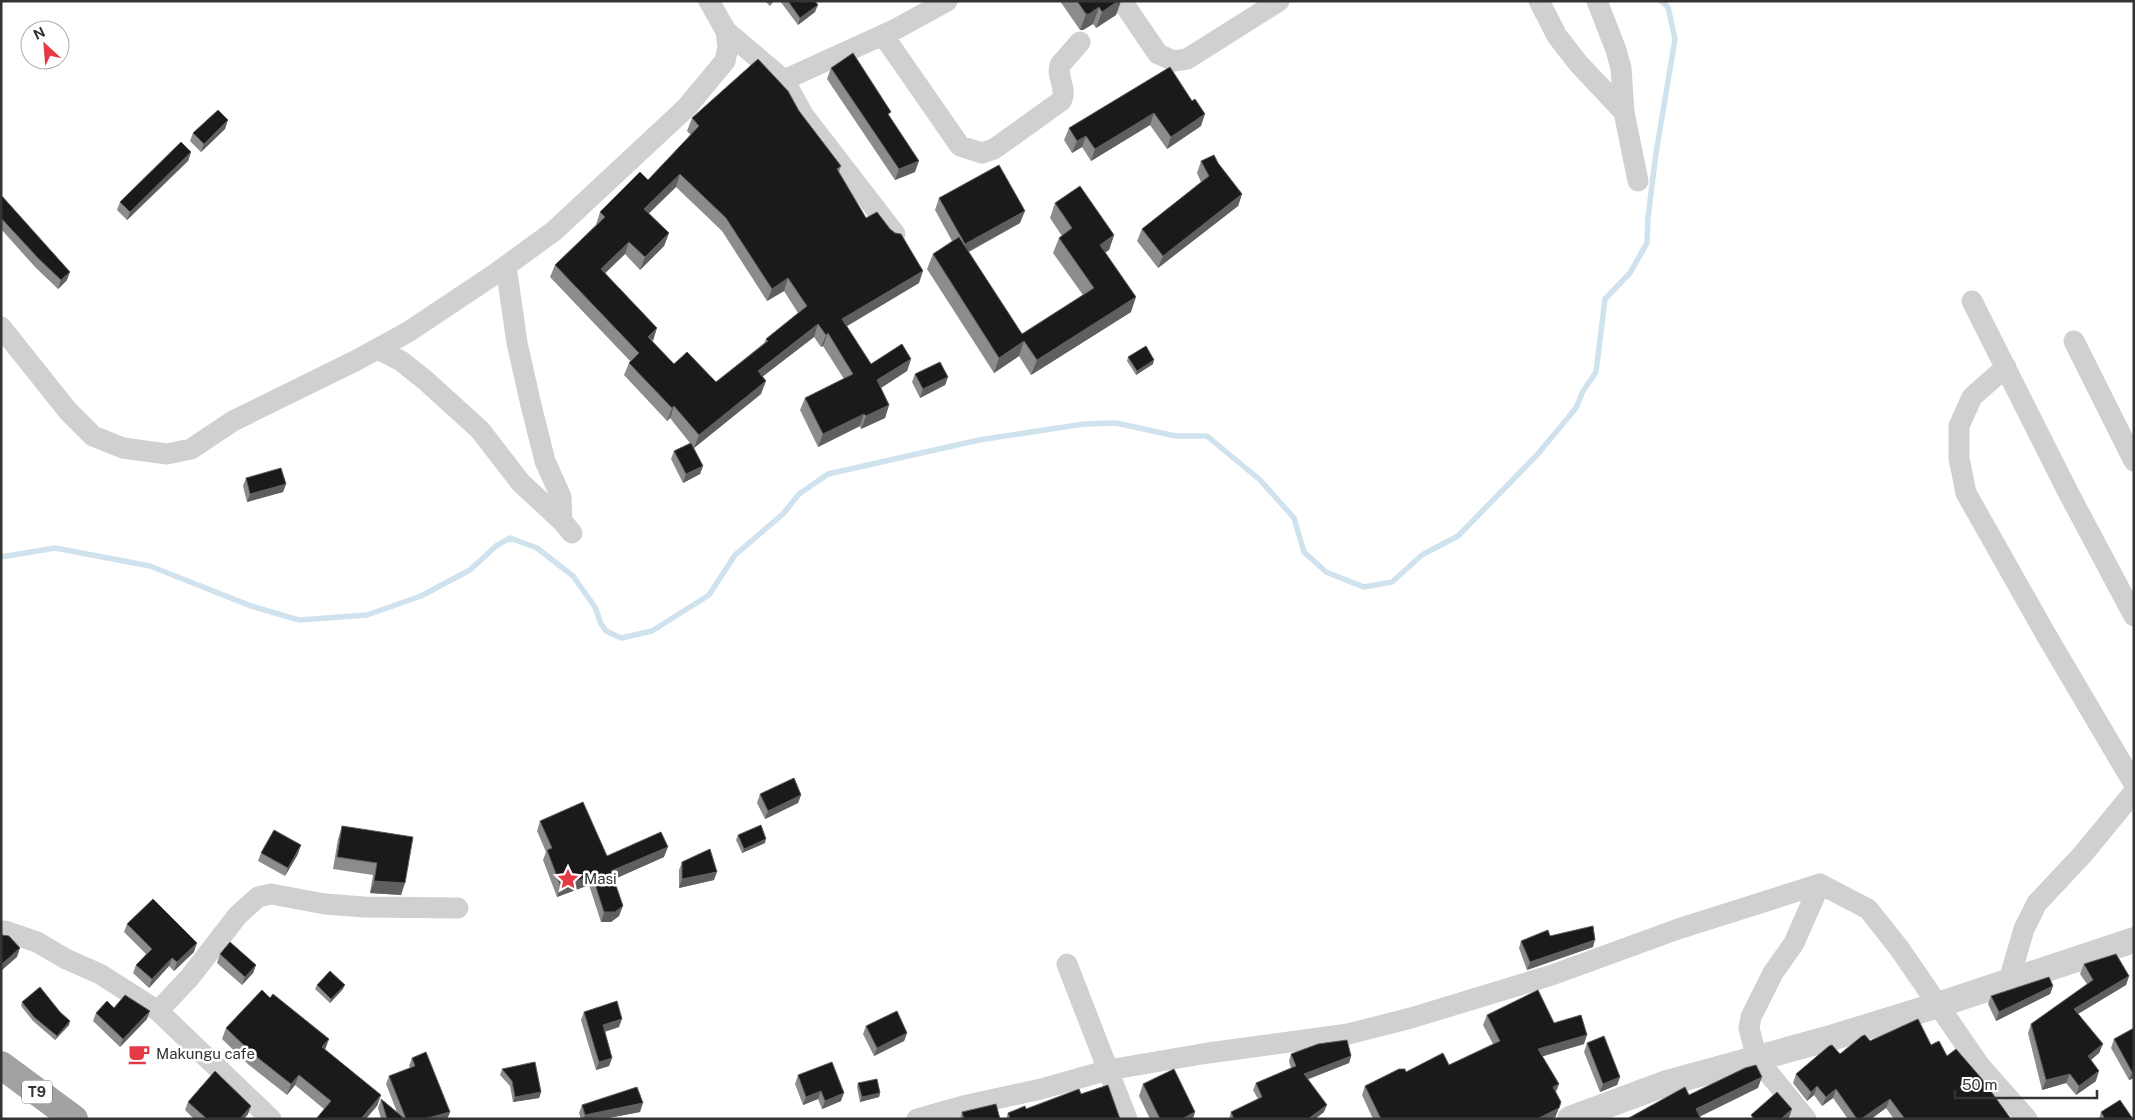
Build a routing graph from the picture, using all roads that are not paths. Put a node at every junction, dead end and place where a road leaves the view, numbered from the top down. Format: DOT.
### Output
graph roads {
  1 [pos="709,1"];
  2 [pos="947,1"];
  3 [pos="1122,1"];
  4 [pos="1279,1"];
  5 [pos="1538,1"];
  6 [pos="1597,1"];
  7 [pos="726,31"];
  8 [pos="883,35"];
  9 [pos="1080,42"];
  10 [pos="784,80"];
  11 [pos="1624,112"];
  12 [pos="1638,180"];
  13 [pos="895,234"];
  14 [pos="506,266"];
  15 [pos="1972,302"];
  16 [pos="1,327"];
  17 [pos="2074,341"];
  18 [pos="378,349"];
  19 [pos="2006,367"];
  20 [pos="2134,461"];
  21 [pos="2134,616"];
  22 [pos="2134,784"];
  23 [pos="2134,792"];
  24 [pos="1820,884"];
  25 [pos="458,908"];
  26 [pos="1,931"];
  27 [pos="2134,940"];
  28 [pos="1067,964"];
  29 [pos="2009,980"];
  30 [pos="1938,1006"];
  31 [pos="158,1011"];
  32 [pos="1757,1059"];
  33 [pos="1,1065"];
  34 [pos="1108,1070"];
  35 [pos="1575,1118"];
  36 [pos="74,1119"];
  37 [pos="271,1119"];
  38 [pos="917,1119"];
  39 [pos="1127,1119"];
  40 [pos="1806,1119"];
  41 [pos="2027,1119"];
  1 -- 7 [label="street"];
  2 -- 8 [label="street"];
  3 -- 4 [label="street"];
  5 -- 11 [label="street"];
  6 -- 11 [label="street"];
  7 -- 10 [label="street"];
  7 -- 14 [label="street"];
  8 -- 9 [label="street"];
  8 -- 10 [label="street"];
  10 -- 13 [label="street"];
  11 -- 12 [label="street"];
  14 -- 18 [label="street"];
  14 -- 18 [label="street"];
  15 -- 19 [label="street"];
  16 -- 18 [label="street"];
  17 -- 20 [label="street"];
  19 -- 21 [label="street"];
  19 -- 22 [label="street"];
  23 -- 29 [label="street"];
  24 -- 30 [label="street"];
  24 -- 32 [label="street"];
  24 -- 34 [label="street"];
  25 -- 31 [label="street"];
  26 -- 31 [label="street"];
  27 -- 29 [label="street"];
  28 -- 34 [label="street"];
  29 -- 30 [label="street"];
  30 -- 32 [label="street"];
  30 -- 41 [label="street"];
  31 -- 37 [label="street"];
  32 -- 35 [label="street"];
  32 -- 40 [label="street"];
  33 -- 36 [label="highway, T9"];
  34 -- 38 [label="street"];
  34 -- 39 [label="street"];
}
